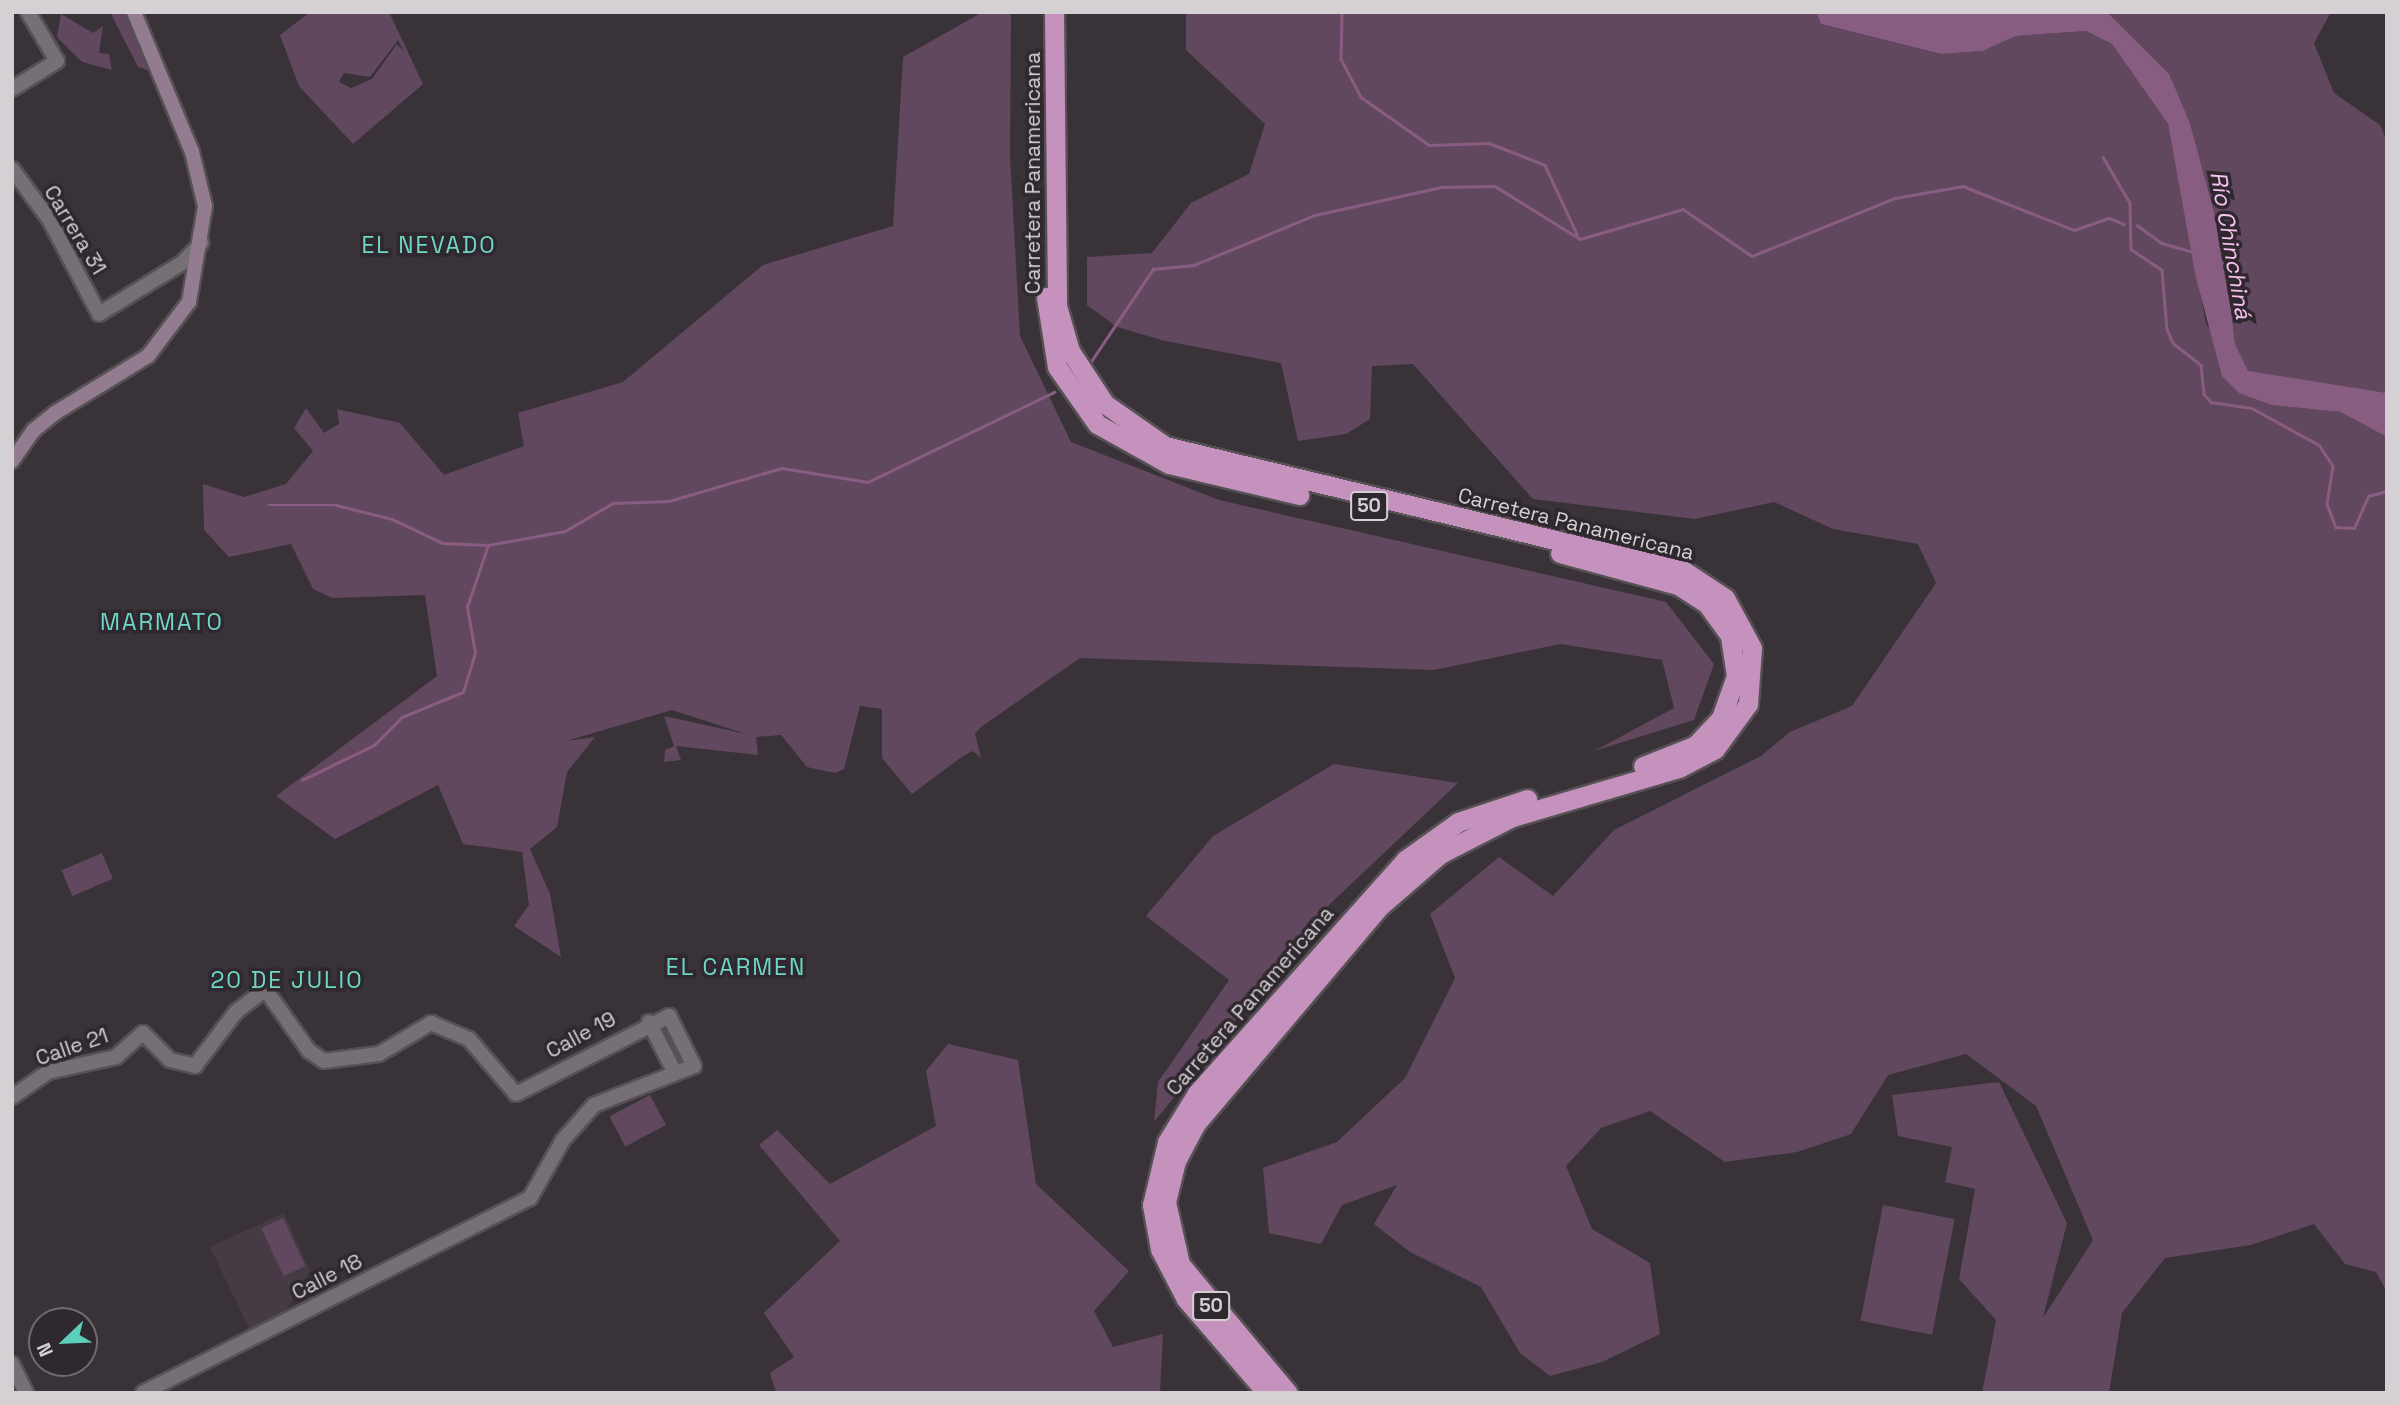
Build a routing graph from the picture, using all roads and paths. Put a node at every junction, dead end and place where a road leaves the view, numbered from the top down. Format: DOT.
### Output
graph roads {
  1 [pos="28,12"];
  2 [pos="134,12"];
  3 [pos="1043,12"];
  4 [pos="1054,12"];
  5 [pos="12,89"];
  6 [pos="12,169"];
  7 [pos="202,242"];
  8 [pos="1051,284"];
  9 [pos="12,461"];
  10 [pos="649,1022"];
  11 [pos="143,1034"];
  12 [pos="675,1073"];
  13 [pos="12,1097"];
  14 [pos="12,1364"];
  15 [pos="26,1393"];
  16 [pos="143,1393"];
  17 [pos="1267,1393"];
  18 [pos="1288,1393"];
  1 -- 5 [label="street"];
  2 -- 7 [label="main road"];
  3 -- 8 [label="highway, Carretera Panamericana / 50"];
  4 -- 8 [label="highway, Carretera Panamericana / 50"];
  6 -- 7 [label="street, Carrera 31"];
  7 -- 9 [label="main road"];
  8 -- 17 [label="highway, Carretera Panamericana / 50"];
  8 -- 18 [label="highway, Carretera Panamericana / 50"];
  10 -- 11 [label="street, Calle 19"];
  10 -- 12 [label="street"];
  10 -- 12 [label="street, Calle 19"];
  11 -- 13 [label="street, Calle 21"];
  12 -- 16 [label="street, Calle 18"];
  14 -- 15 [label="street"];
}
